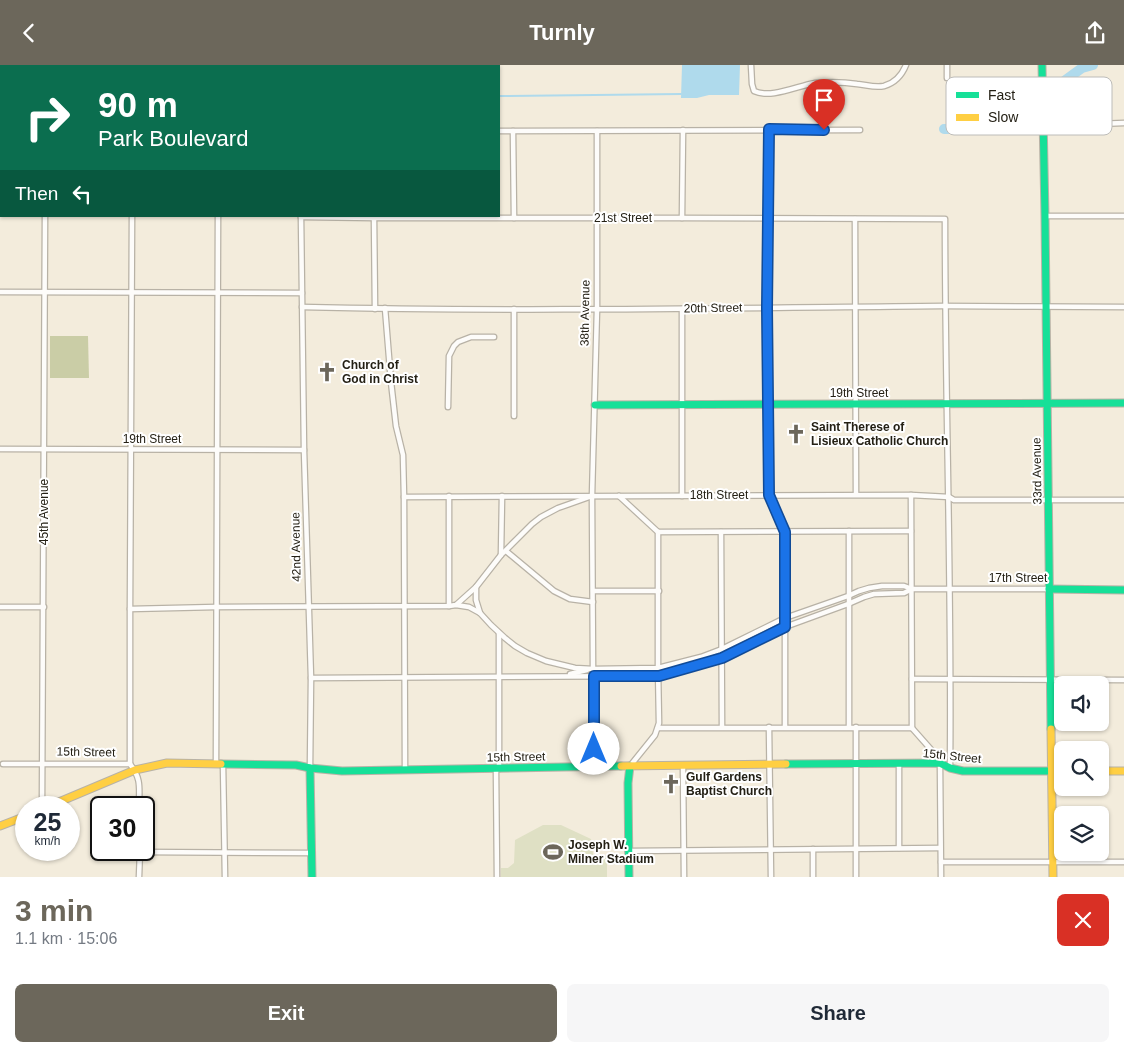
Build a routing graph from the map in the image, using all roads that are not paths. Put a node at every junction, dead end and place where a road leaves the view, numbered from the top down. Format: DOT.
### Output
graph roads {
  1 [pos="752,65"];
  2 [pos="906,65"];
  3 [pos="769,129"];
  4 [pos="682,130"];
  5 [pos="860,130"];
  6 [pos="500,131"];
  7 [pos="513,131"];
  8 [pos="597,131"];
  9 [pos="1043,135"];
  10 [pos="1124,216"];
  11 [pos="46,217"];
  12 [pos="132,217"];
  13 [pos="218,217"];
  14 [pos="302,217"];
  15 [pos="374,217"];
  16 [pos="444,217"];
  17 [pos="1045,217"];
  18 [pos="514,218"];
  19 [pos="597,218"];
  20 [pos="682,218"];
  21 [pos="769,219"];
  22 [pos="855,219"];
  23 [pos="0,292"];
  24 [pos="46,292"];
  25 [pos="132,292"];
  26 [pos="218,292"];
  27 [pos="302,293"];
  28 [pos="945,306"];
  29 [pos="302,307"];
  30 [pos="855,307"];
  31 [pos="1046,307"];
  32 [pos="1124,307"];
  33 [pos="767,308"];
  34 [pos="375,309"];
  35 [pos="385,309"];
  36 [pos="514,309"];
  37 [pos="597,309"];
  38 [pos="682,309"];
  39 [pos="494,337"];
  40 [pos="947,403"];
  41 [pos="1047,403"];
  42 [pos="1124,403"];
  43 [pos="682,404"];
  44 [pos="769,404"];
  45 [pos="855,404"];
  46 [pos="595,405"];
  47 [pos="448,407"];
  48 [pos="514,416"];
  49 [pos="0,449"];
  50 [pos="217,449"];
  51 [pos="45,450"];
  52 [pos="131,450"];
  53 [pos="304,450"];
  54 [pos="769,495"];
  55 [pos="856,495"];
  56 [pos="911,495"];
  57 [pos="449,496"];
  58 [pos="502,496"];
  59 [pos="592,496"];
  60 [pos="618,496"];
  61 [pos="682,496"];
  62 [pos="404,497"];
  63 [pos="949,497"];
  64 [pos="1124,500"];
  65 [pos="1049,501"];
  66 [pos="848,531"];
  67 [pos="911,531"];
  68 [pos="658,532"];
  69 [pos="722,532"];
  70 [pos="785,532"];
  71 [pos="506,551"];
  72 [pos="502,555"];
  73 [pos="476,587"];
  74 [pos="912,589"];
  75 [pos="950,589"];
  76 [pos="1049,589"];
  77 [pos="1124,590"];
  78 [pos="593,591"];
  79 [pos="659,591"];
  80 [pos="848,596"];
  81 [pos="593,603"];
  82 [pos="848,604"];
  83 [pos="456,605"];
  84 [pos="449,606"];
  85 [pos="0,607"];
  86 [pos="44,607"];
  87 [pos="216,607"];
  88 [pos="308,607"];
  89 [pos="404,607"];
  90 [pos="130,609"];
  91 [pos="480,613"];
  92 [pos="785,618"];
  93 [pos="785,627"];
  94 [pos="498,633"];
  95 [pos="722,649"];
  96 [pos="722,658"];
  97 [pos="658,668"];
  98 [pos="593,669"];
  99 [pos="498,676"];
  100 [pos="557,676"];
  101 [pos="594,676"];
  102 [pos="659,676"];
  103 [pos="405,677"];
  104 [pos="310,679"];
  105 [pos="912,679"];
  106 [pos="951,680"];
  107 [pos="1051,680"];
  108 [pos="1124,680"];
  109 [pos="722,727"];
  110 [pos="769,727"];
  111 [pos="785,727"];
  112 [pos="849,727"];
  113 [pos="856,727"];
  114 [pos="658,728"];
  115 [pos="912,728"];
  116 [pos="3,763"];
  117 [pos="42,763"];
  118 [pos="856,763"];
  119 [pos="899,763"];
  120 [pos="940,763"];
  121 [pos="220,764"];
  122 [pos="769,764"];
  123 [pos="630,766"];
  124 [pos="683,766"];
  125 [pos="133,767"];
  126 [pos="594,767"];
  127 [pos="310,768"];
  128 [pos="950,768"];
  129 [pos="498,769"];
  130 [pos="405,770"];
  131 [pos="1052,771"];
  132 [pos="1109,771"];
  133 [pos="1124,771"];
  134 [pos="42,796"];
  135 [pos="71,796"];
  136 [pos="139,796"];
  137 [pos="15,821"];
  138 [pos="0,827"];
  139 [pos="899,848"];
  140 [pos="940,848"];
  141 [pos="770,849"];
  142 [pos="813,849"];
  143 [pos="856,849"];
  144 [pos="684,850"];
  145 [pos="155,851"];
  146 [pos="628,851"];
  147 [pos="224,853"];
  148 [pos="312,853"];
  149 [pos="140,861"];
  150 [pos="941,861"];
  151 [pos="1053,861"];
  152 [pos="1124,862"];
  153 [pos="139,877"];
  154 [pos="225,877"];
  155 [pos="312,877"];
  156 [pos="497,877"];
  157 [pos="629,877"];
  158 [pos="684,877"];
  159 [pos="771,877"];
  160 [pos="813,877"];
  161 [pos="856,877"];
  162 [pos="941,877"];
  163 [pos="1053,877"];
  1 -- 2 [label="street"];
  3 -- 4 [label="street"];
  3 -- 5 [label="street"];
  3 -- 21 [label="street"];
  4 -- 8 [label="street"];
  4 -- 20 [label="street"];
  6 -- 7 [label="street"];
  7 -- 8 [label="street"];
  7 -- 18 [label="street"];
  8 -- 19 [label="street, 38th Avenue"];
  9 -- 17 [label="street, 33rd Avenue"];
  10 -- 17 [label="street"];
  11 -- 24 [label="street, 45th Avenue"];
  12 -- 25 [label="street"];
  13 -- 26 [label="street"];
  14 -- 15 [label="street, 21st Street"];
  14 -- 27 [label="street, 42nd Avenue"];
  15 -- 16 [label="street, 21st Street"];
  15 -- 34 [label="street"];
  16 -- 18 [label="street, 21st Street"];
  17 -- 31 [label="street, 33rd Avenue"];
  18 -- 19 [label="street, 21st Street"];
  19 -- 20 [label="street, 21st Street"];
  19 -- 37 [label="street, 38th Avenue"];
  20 -- 21 [label="street, 21st Street"];
  21 -- 22 [label="street, 21st Street"];
  21 -- 33 [label="street"];
  22 -- 28 [label="street, 21st Street"];
  22 -- 30 [label="street"];
  23 -- 24 [label="street"];
  24 -- 25 [label="street"];
  24 -- 51 [label="street, 45th Avenue"];
  25 -- 26 [label="street"];
  25 -- 52 [label="street"];
  26 -- 27 [label="street"];
  26 -- 50 [label="street"];
  27 -- 29 [label="street, 42nd Avenue"];
  28 -- 30 [label="street, 20th Street"];
  28 -- 31 [label="street, 20th Street"];
  28 -- 40 [label="street"];
  29 -- 34 [label="street, 20th Street"];
  29 -- 53 [label="street, 42nd Avenue"];
  30 -- 33 [label="street, 20th Street"];
  30 -- 45 [label="street"];
  31 -- 32 [label="street, 20th Street"];
  31 -- 41 [label="street, 33rd Avenue"];
  33 -- 38 [label="street, 20th Street"];
  33 -- 44 [label="street"];
  34 -- 35 [label="street, 20th Street"];
  35 -- 36 [label="street, 20th Street"];
  35 -- 62 [label="street"];
  36 -- 37 [label="street, 20th Street"];
  36 -- 48 [label="street"];
  37 -- 38 [label="street, 20th Street"];
  37 -- 46 [label="street, 38th Avenue"];
  38 -- 43 [label="street"];
  39 -- 47 [label="street"];
  40 -- 41 [label="street, 19th Street"];
  40 -- 45 [label="street, 19th Street"];
  40 -- 63 [label="street"];
  41 -- 42 [label="street, 19th Street"];
  41 -- 65 [label="street, 33rd Avenue"];
  43 -- 44 [label="street, 19th Street"];
  43 -- 46 [label="street, 19th Street"];
  43 -- 61 [label="street"];
  44 -- 45 [label="street, 19th Street"];
  44 -- 54 [label="street"];
  45 -- 55 [label="street"];
  46 -- 59 [label="street, 38th Avenue"];
  49 -- 51 [label="street, 19th Street"];
  50 -- 52 [label="street, 19th Street"];
  50 -- 53 [label="street, 19th Street"];
  50 -- 87 [label="street"];
  51 -- 52 [label="street, 19th Street"];
  51 -- 86 [label="street, 45th Avenue"];
  52 -- 90 [label="street"];
  53 -- 88 [label="street, 42nd Avenue"];
  54 -- 55 [label="street, 18th Street"];
  54 -- 61 [label="street, 18th Street"];
  54 -- 70 [label="street"];
  55 -- 56 [label="street, 18th Street"];
  56 -- 63 [label="street, 18th Street"];
  56 -- 67 [label="street"];
  57 -- 58 [label="street, 18th Street"];
  57 -- 62 [label="street, 18th Street"];
  57 -- 84 [label="street"];
  58 -- 59 [label="street, 18th Street"];
  58 -- 72 [label="street"];
  59 -- 60 [label="street, 18th Street"];
  59 -- 71 [label="street"];
  59 -- 78 [label="street, 38th Avenue"];
  60 -- 61 [label="street, 18th Street"];
  60 -- 68 [label="street"];
  62 -- 89 [label="street"];
  63 -- 65 [label="street, 18th Street"];
  63 -- 75 [label="street"];
  64 -- 65 [label="street, 18th Street"];
  65 -- 76 [label="street, 33rd Avenue"];
  66 -- 67 [label="street"];
  66 -- 70 [label="street"];
  66 -- 80 [label="street"];
  67 -- 74 [label="street"];
  68 -- 69 [label="street"];
  68 -- 79 [label="street"];
  69 -- 70 [label="street"];
  69 -- 95 [label="street"];
  70 -- 92 [label="street"];
  71 -- 72 [label="street"];
  71 -- 81 [label="street"];
  72 -- 73 [label="street"];
  73 -- 83 [label="street"];
  73 -- 91 [label="street"];
  74 -- 75 [label="street, 17th Street"];
  74 -- 80 [label="street"];
  74 -- 82 [label="street"];
  74 -- 105 [label="street"];
  75 -- 76 [label="street, 17th Street"];
  75 -- 106 [label="street"];
  76 -- 77 [label="street, 17th Street"];
  76 -- 107 [label="street, 33rd Avenue"];
  78 -- 79 [label="street"];
  78 -- 81 [label="street, 38th Avenue"];
  79 -- 97 [label="street"];
  80 -- 82 [label="street"];
  80 -- 92 [label="street"];
  81 -- 98 [label="street, 38th Avenue"];
  82 -- 93 [label="street"];
  82 -- 112 [label="street"];
  83 -- 84 [label="street"];
  83 -- 91 [label="street"];
  84 -- 89 [label="street"];
  85 -- 86 [label="street"];
  86 -- 117 [label="street, 45th Avenue"];
  87 -- 88 [label="street"];
  87 -- 90 [label="street"];
  87 -- 121 [label="street"];
  88 -- 89 [label="street"];
  88 -- 104 [label="street, 42nd Avenue"];
  89 -- 103 [label="street"];
  90 -- 125 [label="street"];
  91 -- 94 [label="street"];
  92 -- 93 [label="street"];
  92 -- 95 [label="street"];
  93 -- 96 [label="street"];
  93 -- 111 [label="street"];
  94 -- 98 [label="street"];
  94 -- 99 [label="street"];
  95 -- 96 [label="street"];
  95 -- 97 [label="street"];
  96 -- 102 [label="street"];
  96 -- 109 [label="street"];
  97 -- 98 [label="street"];
  97 -- 102 [label="street"];
  98 -- 100 [label="street"];
  99 -- 100 [label="street"];
  99 -- 103 [label="street"];
  99 -- 129 [label="street"];
  100 -- 101 [label="street"];
  101 -- 102 [label="street"];
  101 -- 126 [label="street"];
  102 -- 114 [label="street"];
  103 -- 104 [label="street"];
  103 -- 130 [label="street"];
  104 -- 127 [label="street, 42nd Avenue"];
  105 -- 106 [label="street"];
  105 -- 115 [label="street"];
  106 -- 107 [label="street"];
  106 -- 128 [label="street"];
  107 -- 108 [label="street"];
  107 -- 131 [label="street, 33rd Avenue"];
  109 -- 110 [label="street"];
  109 -- 114 [label="street"];
  110 -- 111 [label="street"];
  110 -- 122 [label="street"];
  111 -- 112 [label="street"];
  112 -- 113 [label="street"];
  113 -- 115 [label="street"];
  113 -- 118 [label="street"];
  114 -- 123 [label="street"];
  115 -- 120 [label="street"];
  116 -- 117 [label="street, 15th Street"];
  117 -- 125 [label="street, 15th Street"];
  117 -- 134 [label="street, 45th Avenue"];
  118 -- 119 [label="street, 15th Street"];
  118 -- 122 [label="street, 15th Street"];
  118 -- 143 [label="street"];
  119 -- 120 [label="street, 15th Street"];
  119 -- 139 [label="street"];
  120 -- 128 [label="street, 15th Street"];
  120 -- 140 [label="street"];
  121 -- 125 [label="street, 15th Street"];
  121 -- 127 [label="street, 15th Street"];
  121 -- 147 [label="street"];
  122 -- 124 [label="street, 15th Street"];
  122 -- 141 [label="street"];
  123 -- 124 [label="street, 15th Street"];
  123 -- 126 [label="street, 15th Street"];
  123 -- 146 [label="street"];
  124 -- 144 [label="street"];
  125 -- 135 [label="street"];
  125 -- 136 [label="street"];
  126 -- 129 [label="street, 15th Street"];
  127 -- 130 [label="street, 15th Street"];
  127 -- 148 [label="street, 42nd Avenue"];
  128 -- 131 [label="street, 15th Street"];
  129 -- 130 [label="street, 15th Street"];
  129 -- 156 [label="street"];
  131 -- 151 [label="street, 33rd Avenue"];
  132 -- 133 [label="street"];
  137 -- 138 [label="street"];
  139 -- 140 [label="street"];
  139 -- 143 [label="street"];
  140 -- 150 [label="street"];
  141 -- 142 [label="street"];
  141 -- 144 [label="street"];
  141 -- 159 [label="street"];
  142 -- 143 [label="street"];
  142 -- 160 [label="street"];
  143 -- 161 [label="street"];
  144 -- 146 [label="street"];
  144 -- 158 [label="street"];
  145 -- 147 [label="street"];
  146 -- 157 [label="street"];
  147 -- 148 [label="street"];
  147 -- 154 [label="street"];
  148 -- 155 [label="street, 42nd Avenue"];
  149 -- 153 [label="street"];
  150 -- 151 [label="street"];
  150 -- 162 [label="street"];
  151 -- 152 [label="street"];
  151 -- 163 [label="street, 33rd Avenue"];
}
